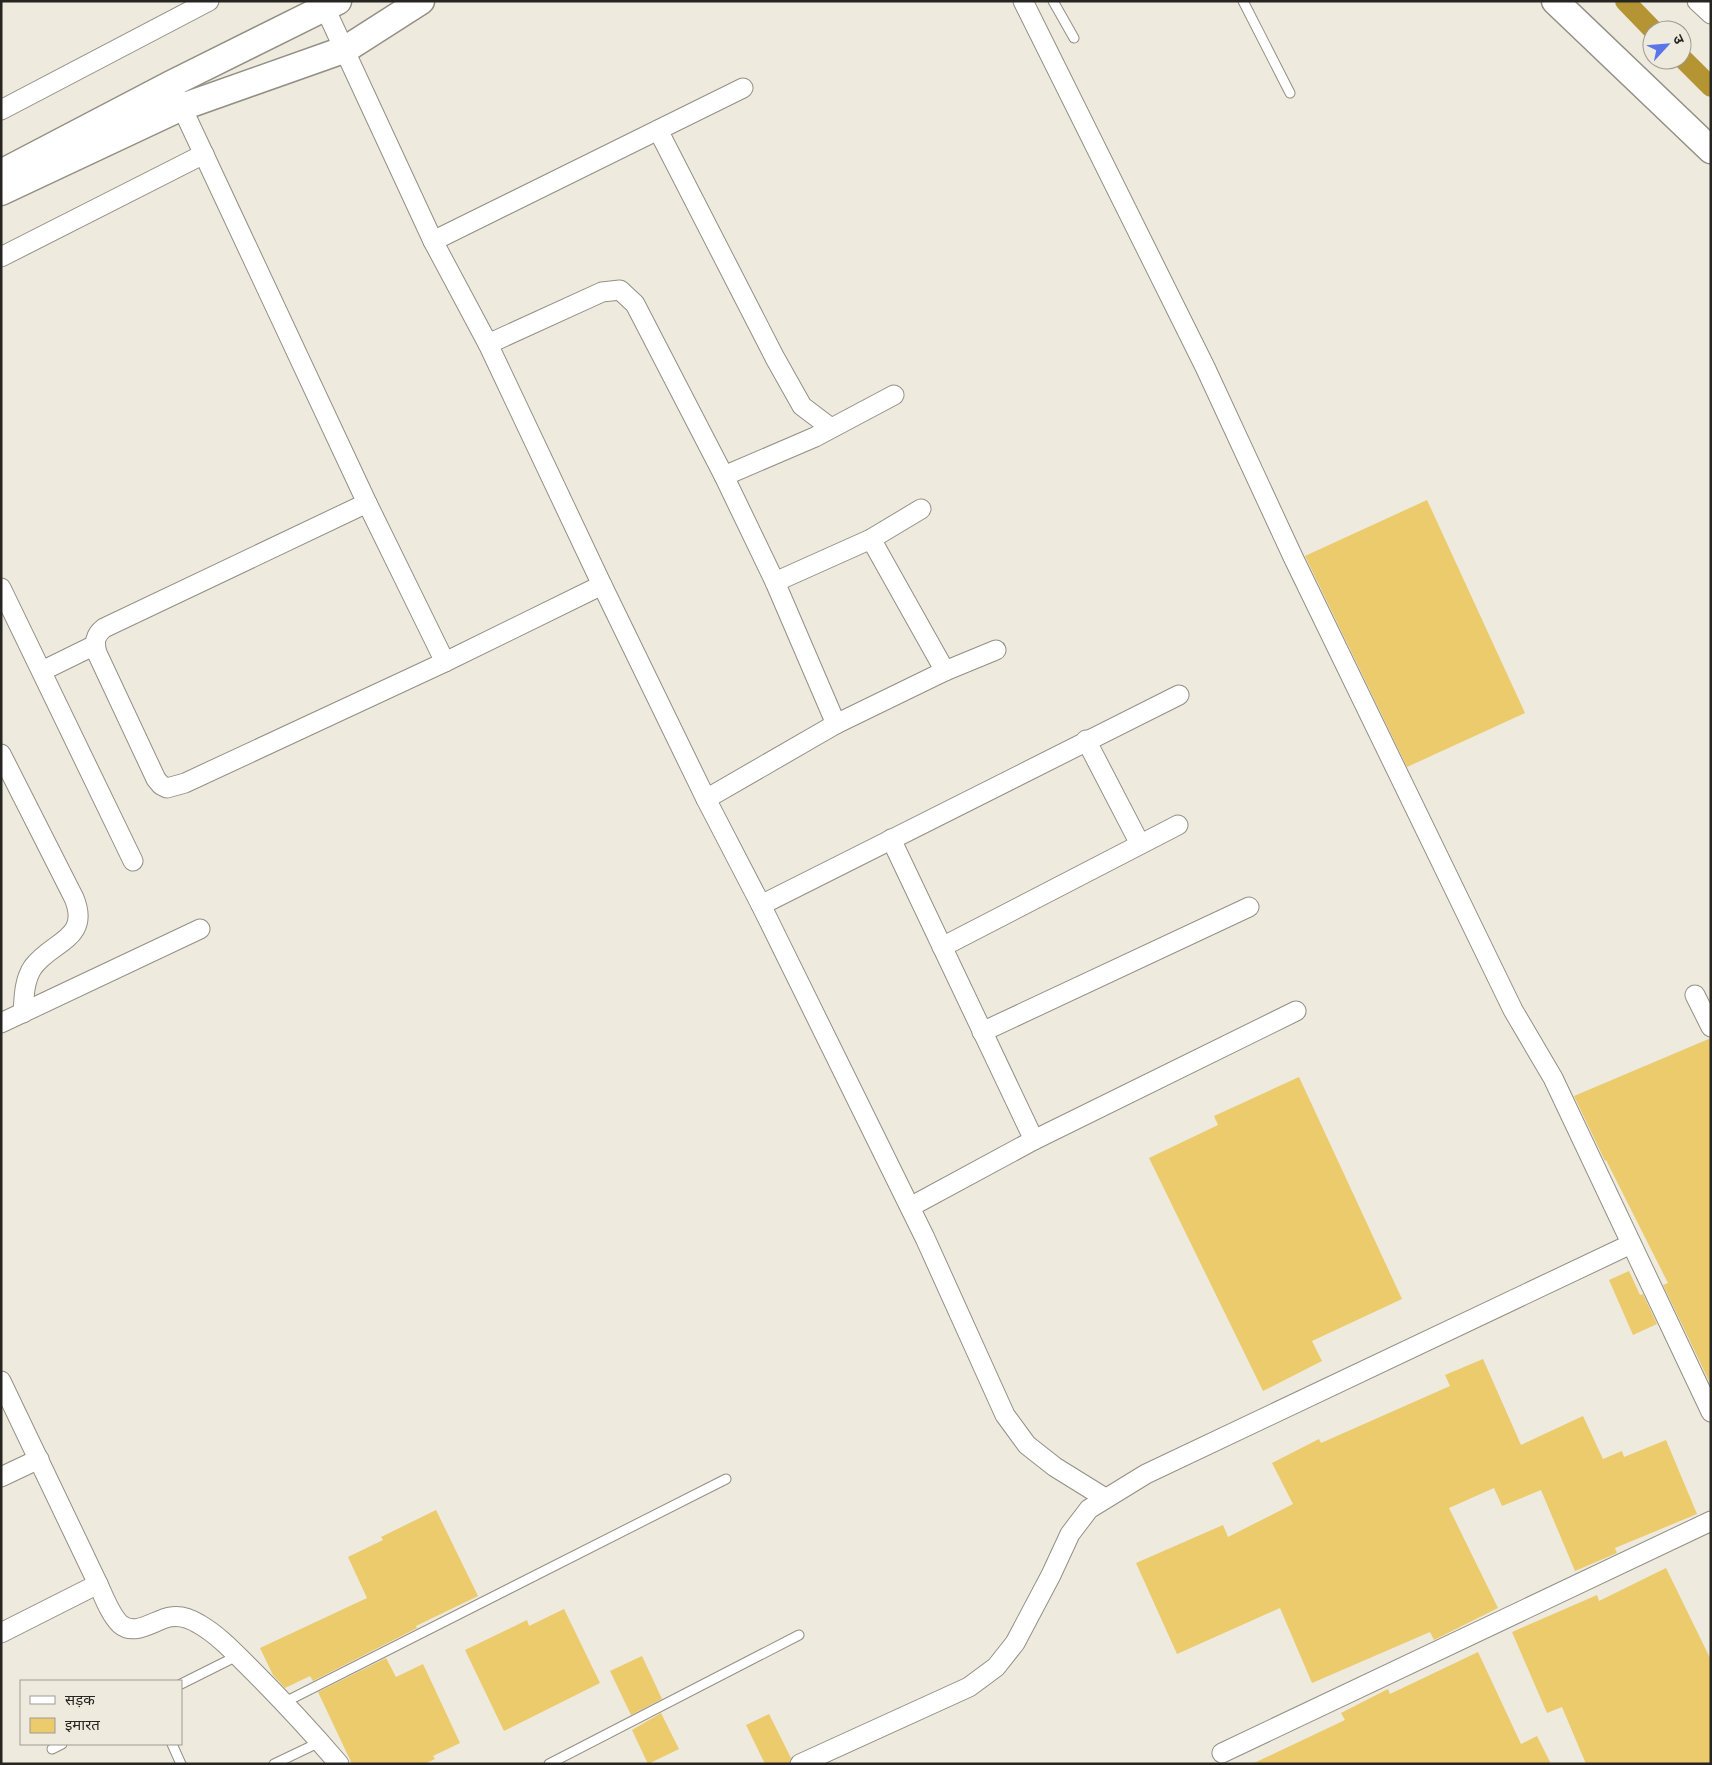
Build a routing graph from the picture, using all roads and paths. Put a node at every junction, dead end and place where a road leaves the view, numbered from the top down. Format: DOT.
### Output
graph roads {
  1 [pos="209,1"];
  2 [pos="422,1"];
  3 [pos="1023,1"];
  4 [pos="1053,1"];
  5 [pos="1244,1"];
  6 [pos="1555,1"];
  7 [pos="1697,1"];
  8 [pos="332,5"];
  9 [pos="1711,14"];
  10 [pos="1074,38"];
  11 [pos="346,49"];
  12 [pos="743,88"];
  13 [pos="1290,93"];
  14 [pos="177,96"];
  15 [pos="1,110"];
  16 [pos="658,130"];
  17 [pos="1711,150"];
  18 [pos="204,154"];
  19 [pos="1,173"];
  20 [pos="1,192"];
  21 [pos="433,241"];
  22 [pos="1,257"];
  23 [pos="488,344"];
  24 [pos="894,395"];
  25 [pos="831,428"];
  26 [pos="724,476"];
  27 [pos="367,503"];
  28 [pos="921,509"];
  29 [pos="871,539"];
  30 [pos="775,582"];
  31 [pos="602,585"];
  32 [pos="1,588"];
  33 [pos="95,645"];
  34 [pos="996,650"];
  35 [pos="445,662"];
  36 [pos="42,671"];
  37 [pos="945,671"];
  38 [pos="1179,695"];
  39 [pos="836,724"];
  40 [pos="1086,740"];
  41 [pos="1,754"];
  42 [pos="706,799"];
  43 [pos="1178,825"];
  44 [pos="891,839"];
  45 [pos="1140,844"];
  46 [pos="133,861"];
  47 [pos="761,905"];
  48 [pos="1249,907"];
  49 [pos="200,928"];
  50 [pos="942,947"];
  51 [pos="1695,995"];
  52 [pos="1296,1011"];
  53 [pos="23,1013"];
  54 [pos="1,1023"];
  55 [pos="1711,1027"];
  56 [pos="982,1032"];
  57 [pos="1034,1140"];
  58 [pos="910,1207"];
  59 [pos="1631,1244"];
  60 [pos="1,1381"];
  61 [pos="1711,1412"];
  62 [pos="39,1459"];
  63 [pos="1,1478"];
  64 [pos="726,1479"];
  65 [pos="1105,1498"];
  66 [pos="1711,1521"];
  67 [pos="98,1584"];
  68 [pos="1,1633"];
  69 [pos="799,1635"];
  70 [pos="237,1656"];
  71 [pos="182,1684"];
  72 [pos="285,1702"];
  73 [pos="320,1742"];
  74 [pos="60,1745"];
  75 [pos="172,1745"];
  76 [pos="52,1749"];
  77 [pos="1222,1753"];
  78 [pos="181,1764"];
  79 [pos="274,1764"];
  80 [pos="339,1764"];
  81 [pos="549,1764"];
  82 [pos="800,1764"];
  1 -- 15 [label="street"];
  2 -- 11 [label="street"];
  3 -- 59 [label="street"];
  4 -- 10 [label="lane"];
  5 -- 13 [label="lane"];
  6 -- 17 [label="street"];
  7 -- 9 [label="street"];
  8 -- 11 [label="street"];
  8 -- 14 [label="street"];
  11 -- 14 [label="street"];
  11 -- 21 [label="street"];
  12 -- 16 [label="street"];
  14 -- 18 [label="street"];
  14 -- 19 [label="street"];
  14 -- 20 [label="street"];
  16 -- 21 [label="street"];
  16 -- 25 [label="street"];
  18 -- 22 [label="street"];
  18 -- 27 [label="street"];
  21 -- 23 [label="street"];
  23 -- 26 [label="street"];
  23 -- 31 [label="street"];
  24 -- 25 [label="street"];
  25 -- 26 [label="street"];
  26 -- 30 [label="street"];
  27 -- 33 [label="street"];
  27 -- 35 [label="street"];
  28 -- 29 [label="street"];
  29 -- 30 [label="street"];
  29 -- 37 [label="street"];
  30 -- 39 [label="street"];
  31 -- 35 [label="street"];
  31 -- 42 [label="street"];
  32 -- 36 [label="street"];
  33 -- 35 [label="street"];
  33 -- 36 [label="street"];
  34 -- 37 [label="street"];
  36 -- 46 [label="street"];
  37 -- 39 [label="street"];
  38 -- 40 [label="street"];
  39 -- 42 [label="street"];
  40 -- 44 [label="street"];
  40 -- 45 [label="street"];
  41 -- 53 [label="street"];
  42 -- 47 [label="street"];
  43 -- 45 [label="street"];
  44 -- 47 [label="street"];
  44 -- 50 [label="street"];
  45 -- 50 [label="street"];
  47 -- 58 [label="street"];
  48 -- 56 [label="street"];
  49 -- 53 [label="street"];
  50 -- 56 [label="street"];
  51 -- 55 [label="street"];
  52 -- 57 [label="street"];
  53 -- 54 [label="street"];
  56 -- 57 [label="street"];
  57 -- 58 [label="street"];
  58 -- 65 [label="street"];
  59 -- 61 [label="street"];
  59 -- 65 [label="street"];
  60 -- 62 [label="street"];
  62 -- 63 [label="street"];
  62 -- 67 [label="street"];
  64 -- 72 [label="lane"];
  65 -- 82 [label="street"];
  66 -- 77 [label="street"];
  67 -- 68 [label="street"];
  67 -- 70 [label="street"];
  69 -- 81 [label="lane"];
  70 -- 71 [label="lane"];
  70 -- 72 [label="street"];
  72 -- 73 [label="street"];
  73 -- 79 [label="lane"];
  73 -- 80 [label="street"];
  74 -- 76 [label="lane"];
  75 -- 78 [label="lane"];
}
